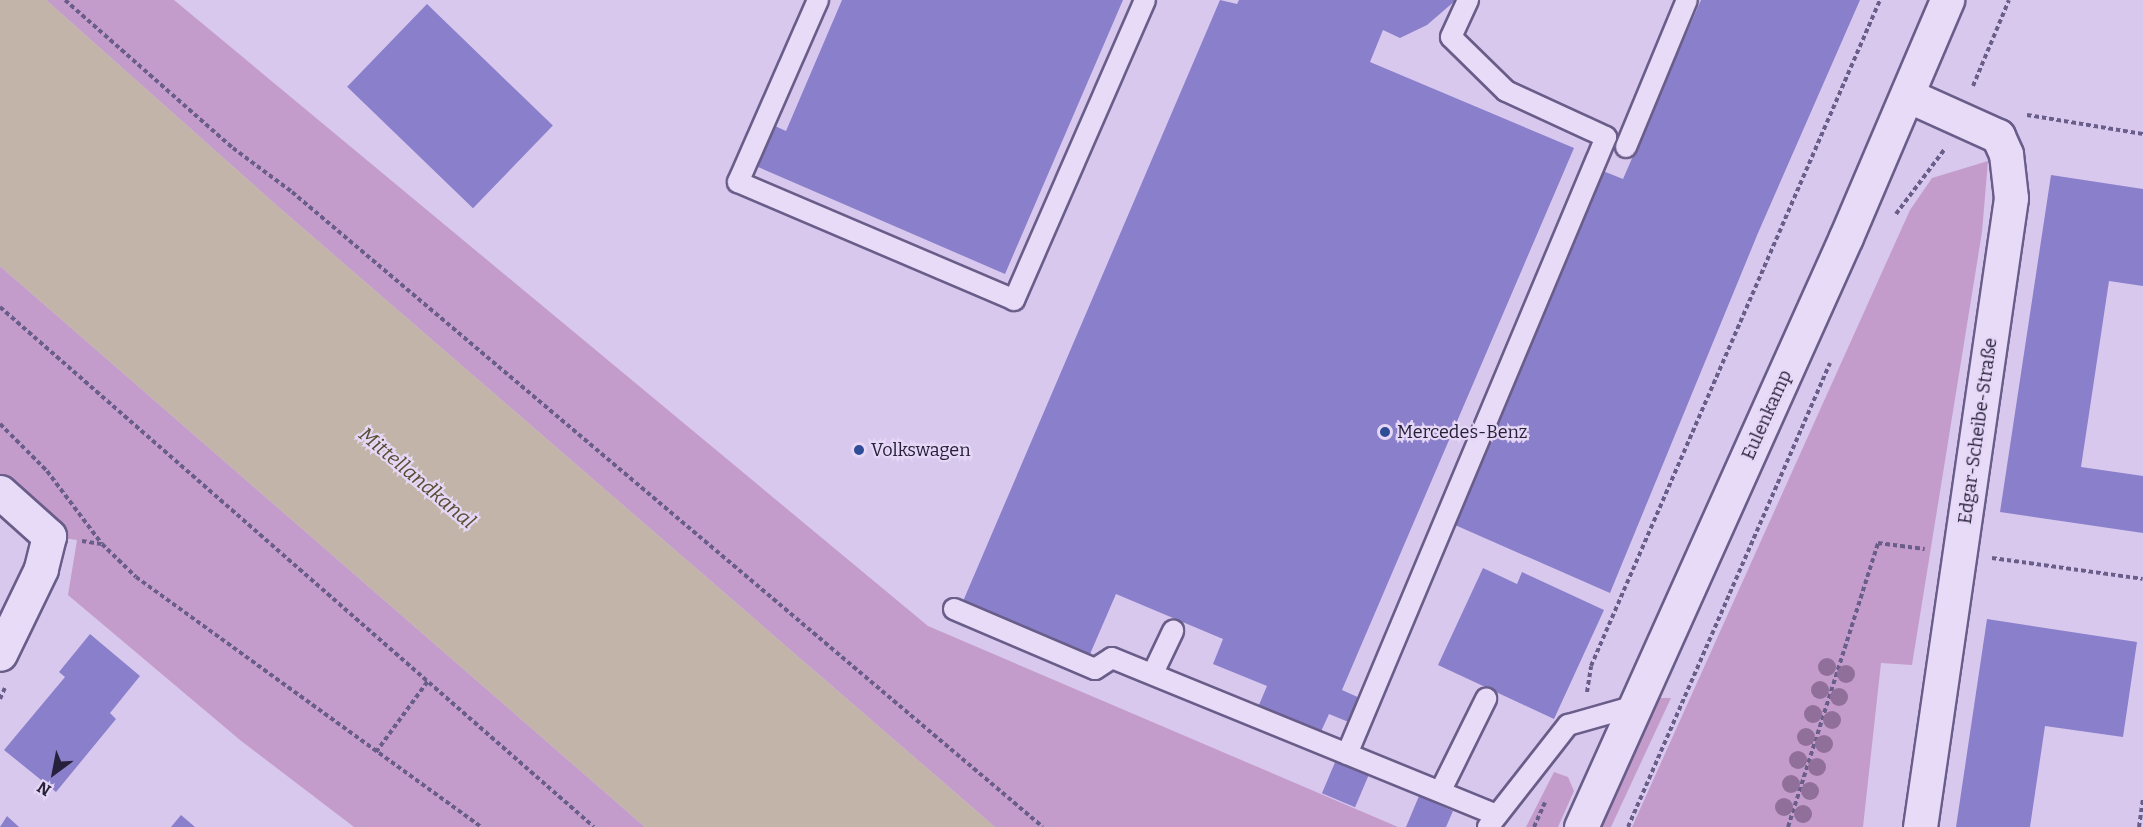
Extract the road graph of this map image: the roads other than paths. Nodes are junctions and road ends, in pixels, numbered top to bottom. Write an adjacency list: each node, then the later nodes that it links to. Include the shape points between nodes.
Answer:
1 (818, 0): 2 (lane, via 738,182 1014,300)
2 (1145, 0)
3 (1468, 0): 15 (lane, via 1452,37 1459,45 1506,91 1606,137)
4 (1687, 0): 7 (lane)
5 (1947, 0): 6 (street, Eulenkamp)
6 (1907, 95): 14 (street, Eulenkamp); 19 (street, Edgar-Scheibe-Straße, via 1998,136 2006,154 2011,198)
7 (1626, 147)
8 (0, 492): 11 (street, via 48,536 41,568)
9 (954, 609): 12 (lane, via 1095,669 1112,658)
10 (1173, 631): 12 (lane)
11 (0, 654)
12 (1153, 674): 15 (lane)
13 (1486, 699): 16 (lane)
14 (1638, 705): 17 (lane, via 1568,725); 18 (street, Eulenkamp)
15 (1347, 754): 16 (lane)
16 (1442, 790): 17 (lane)
17 (1493, 821)
18 (1581, 827)
19 (1920, 827)

